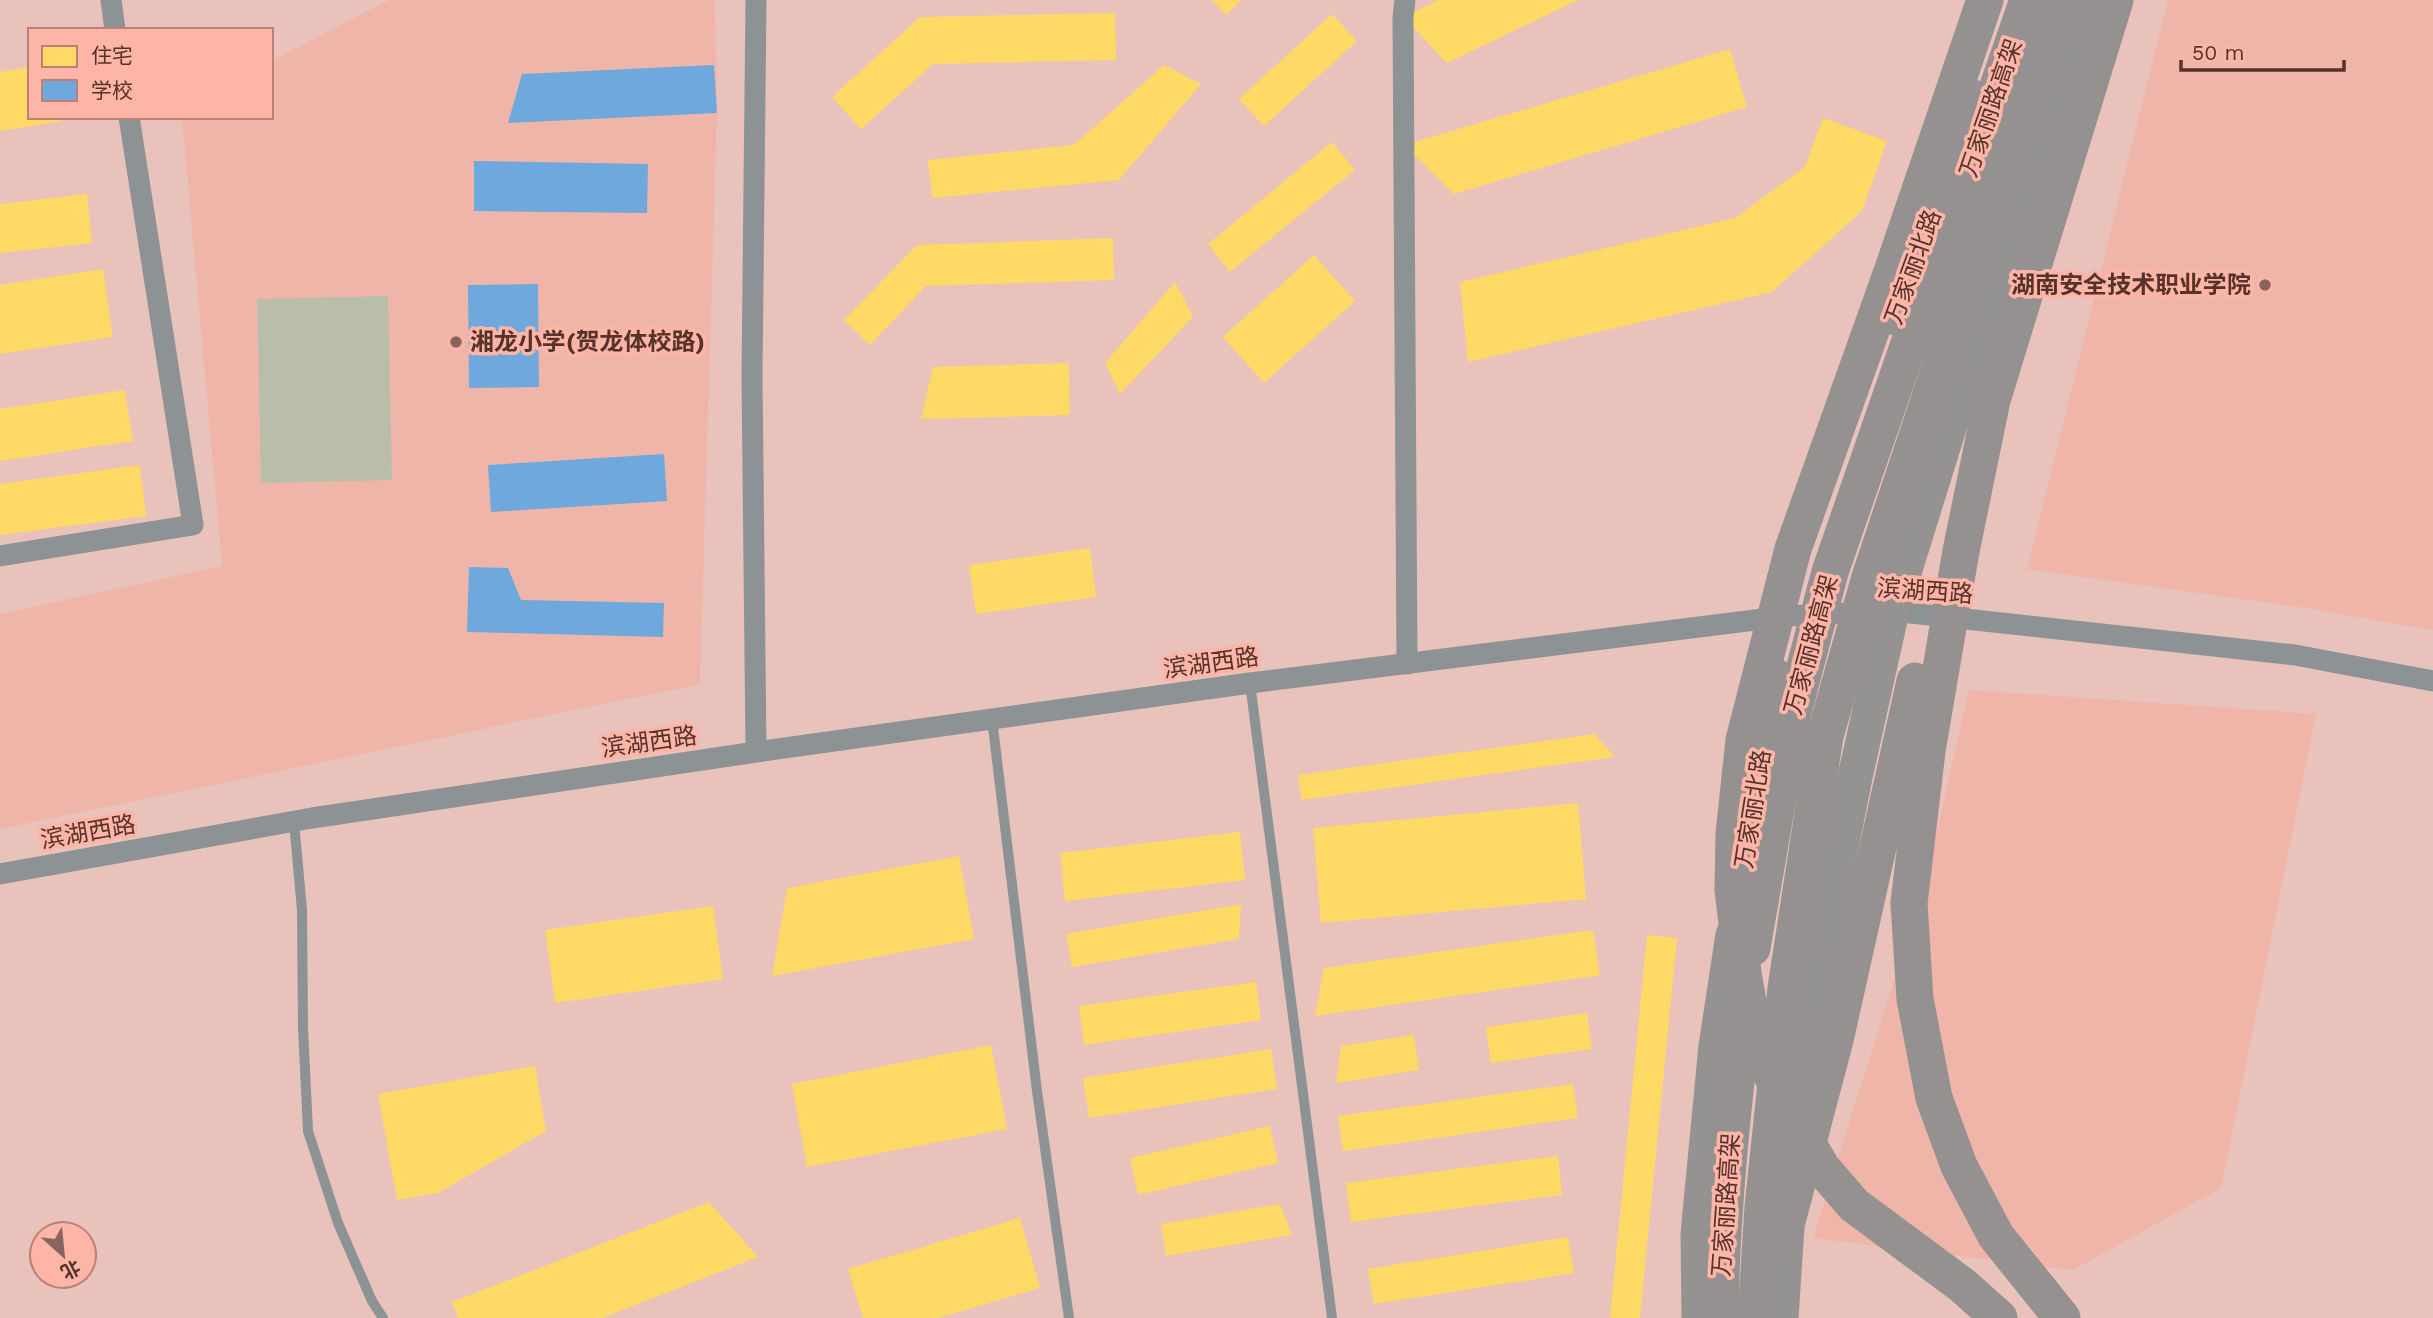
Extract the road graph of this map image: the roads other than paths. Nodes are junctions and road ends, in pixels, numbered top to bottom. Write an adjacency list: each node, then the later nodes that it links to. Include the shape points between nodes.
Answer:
1 (111, 0): 10 (street)
2 (756, 0): 20 (street, via 752,376)
3 (1405, 0): 16 (street)
4 (1985, 0): 31 (highway, via 1793,549 1744,740 1733,890 1754,1036 1822,1168 1854,1205)
5 (2003, 0): 15 (main road, 万家丽北路, via 1921,246)
6 (2028, 0): 28 (highway, 万家丽路高架, via 1830,572 1792,716 1756,921 1739,1055)
7 (2063, 0): 23 (highway, 万家丽路高架, via 1870,577 1825,736 1786,988)
8 (2087, 0): 14 (main road)
9 (2115, 0): 12 (highway)
10 (116, 28)
11 (129, 119): 13 (street, via 193,525)
12 (1992, 400): 23 (highway, via 1944,552 1835,1040); 32 (highway, via 1927,751 1909,903 1915,999 1934,1098 1959,1166 1996,1236)
13 (0, 555)
14 (1892, 611): 15 (street, 滨湖西路); 17 (street, 滨湖西路, via 2295,655); 23 (main road, via 1810,1003)
15 (1787, 616): 16 (street, 滨湖西路); 27 (main road, 万家丽北路, via 1716,1046 1698,1234)
16 (1407, 664): 18 (street, 滨湖西路)
17 (2433, 681)
18 (1250, 683): 19 (street, 滨湖西路); 26 (lane)
19 (992, 719): 20 (street, 滨湖西路); 25 (lane)
20 (756, 752): 21 (street, 滨湖西路)
21 (295, 822): 22 (street, 滨湖西路); 24 (lane, via 308,1131 338,1223)
22 (0, 874)
23 (1774, 1216): 29 (highway, 万家丽路高架); 30 (highway)
24 (383, 1318)
25 (1069, 1318)
26 (1332, 1318)
27 (1699, 1318)
28 (1720, 1318)
29 (1756, 1318)
30 (1779, 1318)
31 (1999, 1318)
32 (2062, 1318)

